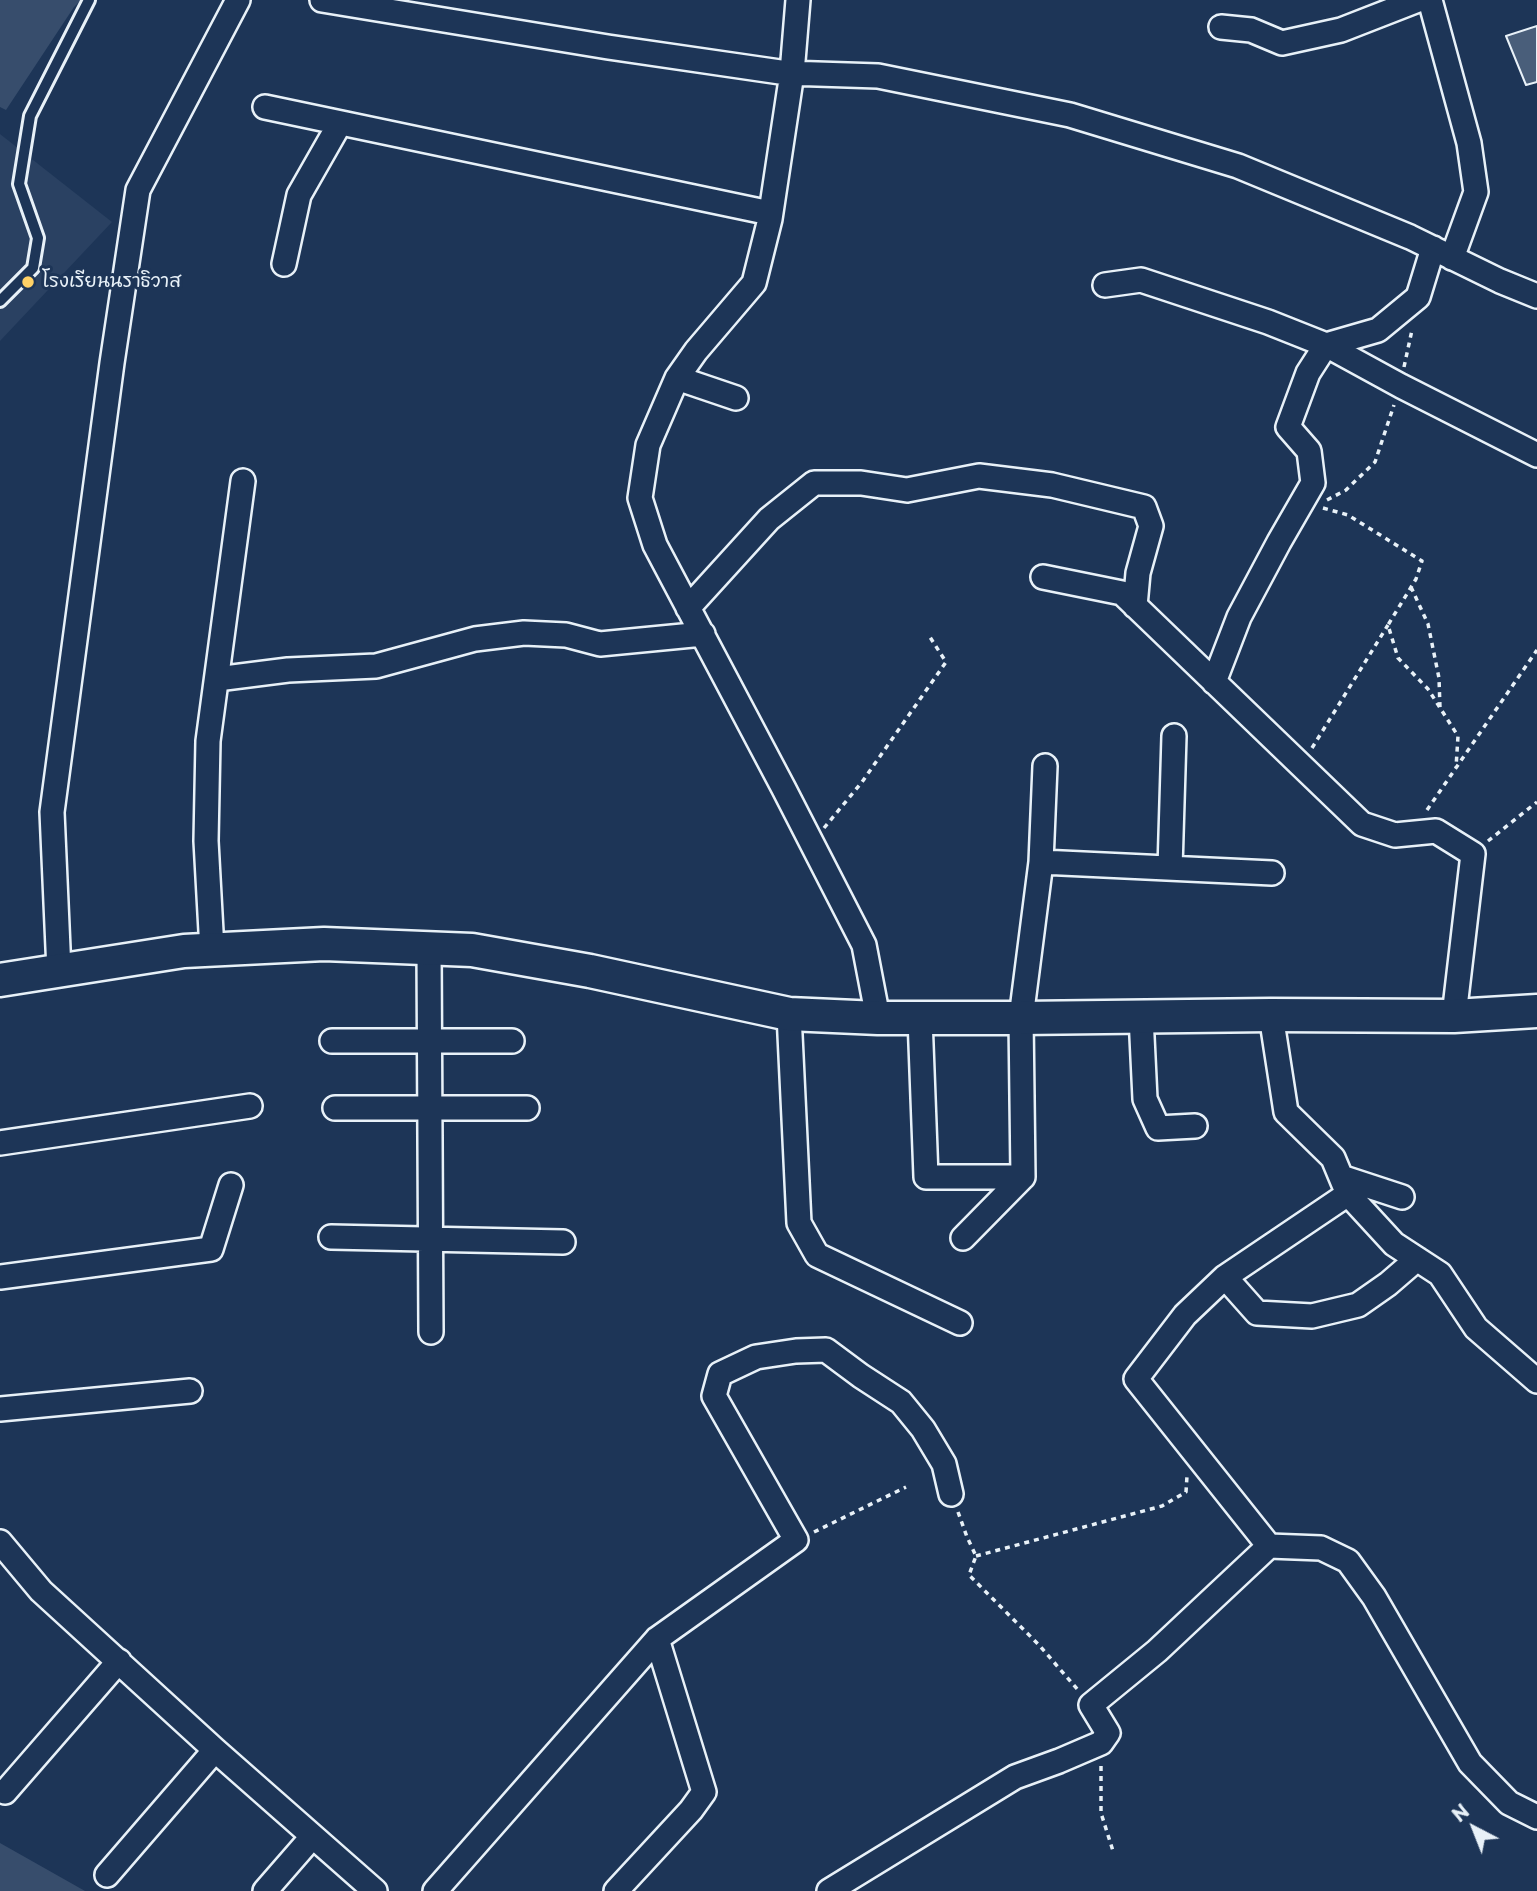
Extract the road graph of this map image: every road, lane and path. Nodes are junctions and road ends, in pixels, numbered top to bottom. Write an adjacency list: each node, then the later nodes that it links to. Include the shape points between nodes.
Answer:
1 (89, 0): 17 (lane, via 30,116 19,184 38,238 33,268)
2 (238, 0): 48 (street, via 138,190 52,812)
3 (322, 0): 8 (street)
4 (798, 0): 8 (street)
5 (1418, 0): 7 (street, via 1341,30 1282,43 1251,30)
6 (1430, 0): 12 (street, via 1469,142 1476,192)
7 (1221, 27)
8 (792, 73): 11 (street); 12 (street, via 878,76 1070,115 1238,166)
9 (265, 107): 10 (street)
10 (340, 123): 11 (street); 13 (street, via 299,195)
11 (770, 213): 19 (street, via 754,284)
12 (1443, 253): 15 (street); 16 (street)
13 (284, 264)
14 (1105, 285): 18 (street, via 1141,280)
15 (1537, 296)
16 (1418, 297): 18 (street, via 1378,330); 20 (path)
17 (0, 301)
18 (1326, 345): 20 (street); 33 (street, via 1308,373 1288,427 1309,451 1313,483 1240,617)
19 (677, 378): 21 (street); 27 (street, via 648,445 640,498 655,545)
20 (1401, 386): 22 (street); 25 (path, via 1375,462 1346,489 1317,506 1349,515 1422,561)
21 (736, 398)
22 (1537, 455)
23 (243, 481): 32 (street)
24 (1043, 577): 26 (street, via 1122,593)
25 (1411, 587): 28 (path); 34 (path, via 1428,624)
26 (1135, 606): 27 (street, via 1138,573 1151,526 1144,507 1052,485 979,476 908,490 814,483 769,519); 33 (street)
27 (688, 608): 29 (street)
28 (1388, 625): 34 (path, via 1398,658 1428,689); 37 (path)
29 (702, 634): 32 (street, via 600,643 524,633 475,639 376,666); 41 (street)
30 (928, 634): 41 (path, via 946,662 862,782)
31 (1537, 650): 38 (path)
32 (217, 679): 47 (street, via 208,741 206,829)
33 (1214, 682): 37 (street)
34 (1440, 710): 38 (path, via 1458,736)
35 (1174, 737): 44 (street)
36 (1045, 766): 43 (street)
37 (1301, 766): 40 (street, via 1362,824 1395,835)
38 (1456, 768): 40 (path)
39 (1537, 802): 42 (path)
40 (1411, 833): 42 (street, via 1436,831)
41 (812, 843): 55 (street, via 864,945)
42 (1473, 853): 54 (street)
43 (1041, 862): 44 (street); 57 (street)
44 (1170, 868): 45 (street)
45 (1272, 873)
46 (429, 948): 47 (main road, via 324,944); 51 (main road, via 472,950 590,971); 60 (street)
47 (212, 950): 48 (main road)
48 (59, 971): 49 (main road)
49 (0, 986)
50 (1537, 1011): 54 (main road)
51 (789, 1014): 55 (main road); 79 (street, via 799,1223 811,1245 817,1255)
52 (1271, 1015): 53 (main road); 54 (main road); 70 (street, via 1286,1112 1333,1158)
53 (1141, 1016): 57 (main road); 66 (street, via 1145,1099 1158,1128)
54 (1454, 1016): 58 (main road)
55 (878, 1018): 56 (main road)
56 (920, 1018): 57 (main road); 68 (street, via 926,1177)
57 (1021, 1018): 68 (street)
58 (1537, 1021)
59 (332, 1041): 60 (street)
60 (430, 1041): 61 (street); 64 (street)
61 (512, 1041)
62 (250, 1106): 67 (street)
63 (335, 1108): 64 (street)
64 (430, 1108): 65 (street); 74 (street)
65 (527, 1108)
66 (1195, 1126)
67 (0, 1143)
68 (1023, 1177): 73 (street)
69 (231, 1185): 77 (street, via 211,1249)
70 (1345, 1185): 71 (street); 76 (street, via 1394,1244); 78 (street)
71 (1402, 1197)
72 (331, 1237): 74 (street)
73 (962, 1238)
74 (431, 1239): 75 (street); 80 (street)
75 (563, 1241)
76 (1417, 1259): 78 (street, via 1358,1305 1312,1316 1257,1313); 81 (street, via 1440,1274 1476,1328)
77 (0, 1277)
78 (1225, 1277): 84 (street, via 1185,1315 1136,1379)
79 (960, 1323)
80 (431, 1332)
81 (1537, 1381)
82 (190, 1391): 83 (street)
83 (0, 1409)
84 (1188, 1445): 89 (street); 90 (path, via 1186,1492 1161,1506)
85 (906, 1487): 87 (path)
86 (951, 1494): 87 (street, via 944,1464 901,1402 826,1350 756,1357 720,1374 713,1396); 90 (path)
87 (796, 1540): 91 (street)
88 (0, 1542): 92 (street, via 41,1591)
89 (1269, 1546): 93 (street, via 1157,1651); 97 (street, via 1321,1548 1348,1561 1374,1597 1470,1763 1509,1803)
90 (976, 1556): 93 (path, via 969,1575)
91 (657, 1639): 103 (street); 104 (street, via 704,1791)
92 (119, 1661): 95 (street); 96 (street)
93 (1091, 1705): 94 (street, via 1108,1733)
94 (1101, 1743): 99 (path, via 1101,1813); 105 (street, via 1015,1777)
95 (215, 1750): 98 (street); 100 (street)
96 (5, 1792)
97 (1537, 1817)
98 (312, 1837): 101 (street); 102 (street)
99 (1114, 1854)
100 (107, 1875)
101 (265, 1891)
102 (375, 1891)
103 (435, 1891)
104 (616, 1891)
105 (829, 1891)

